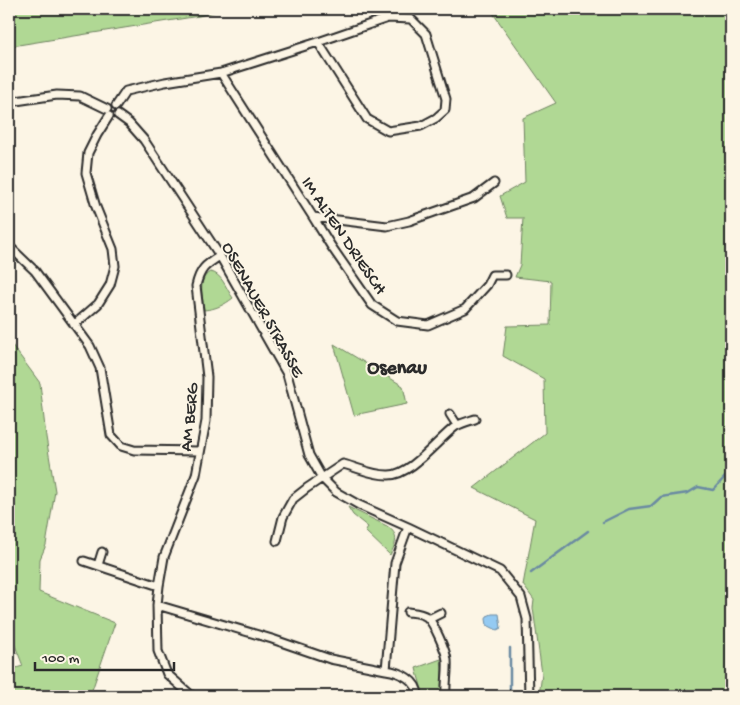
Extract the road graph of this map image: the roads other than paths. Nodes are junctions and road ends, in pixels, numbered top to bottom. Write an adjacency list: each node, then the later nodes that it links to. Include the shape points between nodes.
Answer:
1 (318, 42): 1 (street, via 388,18 411,19 426,34 446,99 445,110 421,126 388,131 367,119); 2 (street)
2 (221, 73): 4 (street, via 126,91); 8 (street, IM ALTEN DRIESCH)
3 (9, 102): 5 (street, via 57,95 80,96)
4 (116, 106): 5 (street, via 111,105); 6 (street)
5 (108, 112): 6 (street, via 114,118); 12 (street, via 88,153 86,173 114,249 115,266 110,285 98,304)
6 (118, 115): 10 (street, OSENAUER STRASSE, via 144,140)
7 (494, 183): 8 (street, via 474,198 387,226)
8 (313, 217): 11 (street, IM ALTEN DRIESCH, via 372,305 397,321 428,325 465,309 492,275)
9 (9, 246): 12 (street, via 35,271)
10 (220, 256): 16 (street, AM BERG, via 198,274 196,286 207,376 206,421); 17 (street, OSENAUER STRASSE, via 288,374 309,455)
11 (506, 275)
12 (74, 325): 16 (street, via 90,346 100,368 111,435 121,446 134,450)
13 (450, 414): 15 (street)
14 (474, 419): 15 (street)
15 (457, 425): 17 (street, via 404,471 390,476 371,474 343,464)
16 (200, 451): 23 (street, AM BERG, via 196,475 164,557)
17 (322, 478): 18 (street, OSENAUER STRASSE, via 336,492); 19 (street, via 293,499 283,517)
18 (408, 527): 28 (street, via 395,563); 32 (street, OSENAUER STRASSE, via 500,571 522,597 527,620)
19 (277, 541)
20 (102, 552): 22 (street)
21 (84, 561): 22 (street)
22 (98, 565): 23 (street)
23 (159, 586): 24 (street, AM BERG)
24 (157, 605): 28 (street, via 330,659); 29 (street, AM BERG, via 158,651 167,674)
25 (408, 612): 27 (street, via 420,613)
26 (441, 613): 27 (street)
27 (429, 619): 31 (street, via 447,660)
28 (386, 670): 30 (street, via 410,679)
29 (192, 696)
30 (418, 696)
31 (446, 696)
32 (529, 696)

